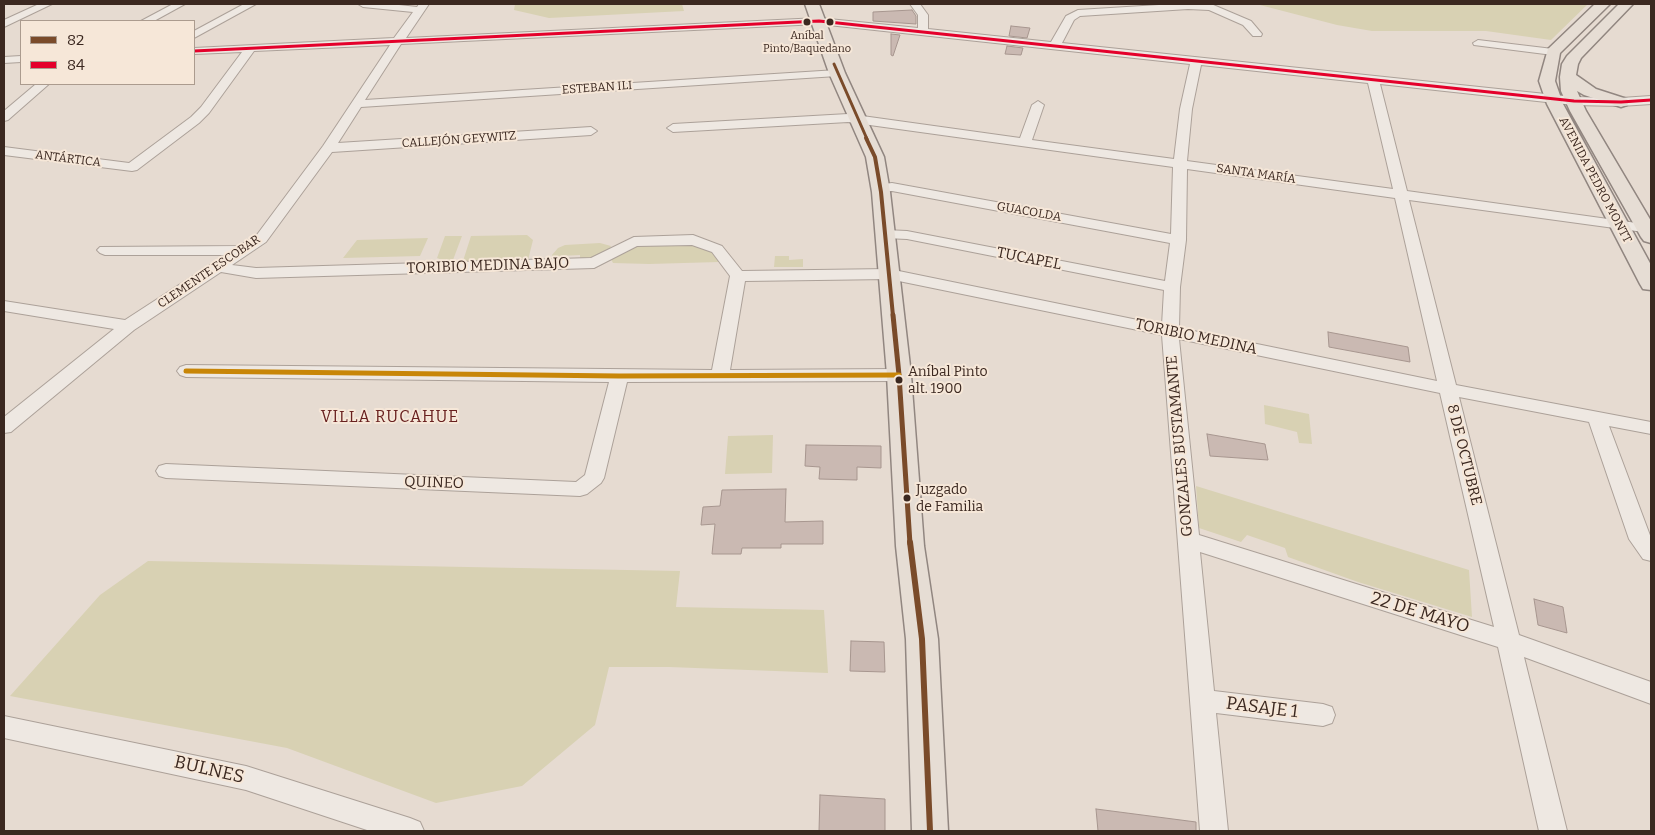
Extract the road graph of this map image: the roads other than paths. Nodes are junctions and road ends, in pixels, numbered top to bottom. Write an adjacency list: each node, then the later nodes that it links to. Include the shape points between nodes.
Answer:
1 (47, 4): 11 (street)
2 (180, 4): 10 (street)
3 (251, 4): 13 (street)
4 (363, 4): 8 (street)
5 (915, 4): 12 (street, via 923,15)
6 (1603, 4): 20 (main road)
7 (1626, 4): 25 (main road, via 1575,56)
8 (422, 7): 15 (street, CLEMENTE ESCOBAR)
9 (816, 13): 12 (street); 15 (street); 24 (main road)
10 (148, 20)
11 (4, 24)
12 (923, 32): 17 (street)
13 (195, 34)
14 (1257, 34): 17 (street, via 1247,23 1210,7 1188,6 1078,13 1070,18)
15 (397, 41): 18 (street); 32 (street, CLEMENTE ESCOBAR)
16 (1478, 43): 20 (street)
17 (1055, 46): 23 (street)
18 (251, 48): 19 (street); 40 (street, ANTÁRTICA, via 205,110 132,167)
19 (195, 51)
20 (1553, 52): 28 (main road, AVENIDA PEDRO MONTT, via 1548,81)
21 (20, 59): 22 (street)
22 (4, 60)
23 (1196, 61): 26 (street); 41 (street, GONZALES BUSTAMANTE, via 1186,109)
24 (837, 73): 32 (street, ESTEBAN ILI); 35 (main road)
25 (1568, 77): 30 (main road, AVENIDA PEDRO MONTT); 31 (main road, via 1590,92)
26 (1373, 80): 28 (street); 43 (street, 8 DE OCTUBRE)
27 (42, 85): 34 (street)
28 (1552, 99): 30 (street); 44 (main road, AVENIDA PEDRO MONTT)
29 (1651, 100): 31 (street)
30 (1574, 101): 31 (street); 45 (main road, AVENIDA PEDRO MONTT)
31 (1621, 102)
32 (357, 104): 39 (street, CLEMENTE ESCOBAR)
33 (1038, 105): 38 (street)
34 (4, 117)
35 (860, 120): 36 (street); 38 (street, SANTA MARÍA); 42 (main road, via 875,157)
36 (673, 128)
37 (591, 131): 39 (street, CALLEJÓN GEYWITZ)
38 (1025, 142): 41 (street, SANTA MARÍA)
39 (328, 148): 49 (street, CLEMENTE ESCOBAR, via 270,229)
40 (4, 151)
41 (1180, 164): 43 (street, SANTA MARÍA); 47 (street, GONZALES BUSTAMANTE)
42 (880, 188): 46 (main road); 47 (street, GUACOLDA, via 892,187)
43 (1400, 195): 44 (street, SANTA MARÍA); 62 (street, 8 DE OCTUBRE)
44 (1620, 224): 45 (street, SANTA MARÍA); 53 (main road, AVENIDA PEDRO MONTT)
45 (1649, 231)
46 (885, 234): 51 (main road); 54 (street, TUCAPEL, via 907,235)
47 (1178, 240): 54 (street, GONZALES BUSTAMANTE)
48 (105, 250): 49 (street)
49 (243, 251): 50 (street, CLEMENTE ESCOBAR)
50 (217, 267): 52 (street, TORIBIO MEDINA BAJO, via 256,273 594,264 634,242 693,240 717,249); 56 (street, CLEMENTE ESCOBAR)
51 (889, 274): 52 (street, TORIBIO MEDINA); 57 (street, TORIBIO MEDINA); 60 (main road)
52 (738, 276): 59 (street)
53 (1651, 284)
54 (1172, 287): 57 (street, GONZALES BUSTAMANTE)
55 (4, 306): 56 (street)
56 (128, 326): 64 (street, CLEMENTE ESCOBAR)
57 (1170, 331): 62 (street, TORIBIO MEDINA); 67 (street, GONZALES BUSTAMANTE)
58 (186, 371): 61 (street)
59 (720, 375): 60 (street); 61 (street)
60 (899, 375): 75 (main road, via 910,546 922,639)
61 (619, 376): 66 (street, QUINEO, via 594,478 580,489)
62 (1447, 389): 63 (street, TORIBIO MEDINA); 69 (street, 8 DE OCTUBRE)
63 (1597, 418): 65 (street, TORIBIO MEDINA); 68 (street, via 1640,539)
64 (4, 427)
65 (1651, 428)
66 (166, 471)
67 (1187, 540): 69 (street, 22 DE MAYO); 71 (street, GONZALES BUSTAMANTE)
68 (1651, 553)
69 (1509, 641): 70 (street, 22 DE MAYO); 77 (street, 8 DE OCTUBRE)
70 (1651, 693)
71 (1202, 700): 72 (street, PASAJE 1); 76 (street, GONZALES BUSTAMANTE)
72 (1323, 715)
73 (4, 727): 74 (street, BULNES, via 246,778)
74 (410, 831)
75 (930, 831)
76 (1214, 831)
77 (1553, 831)

